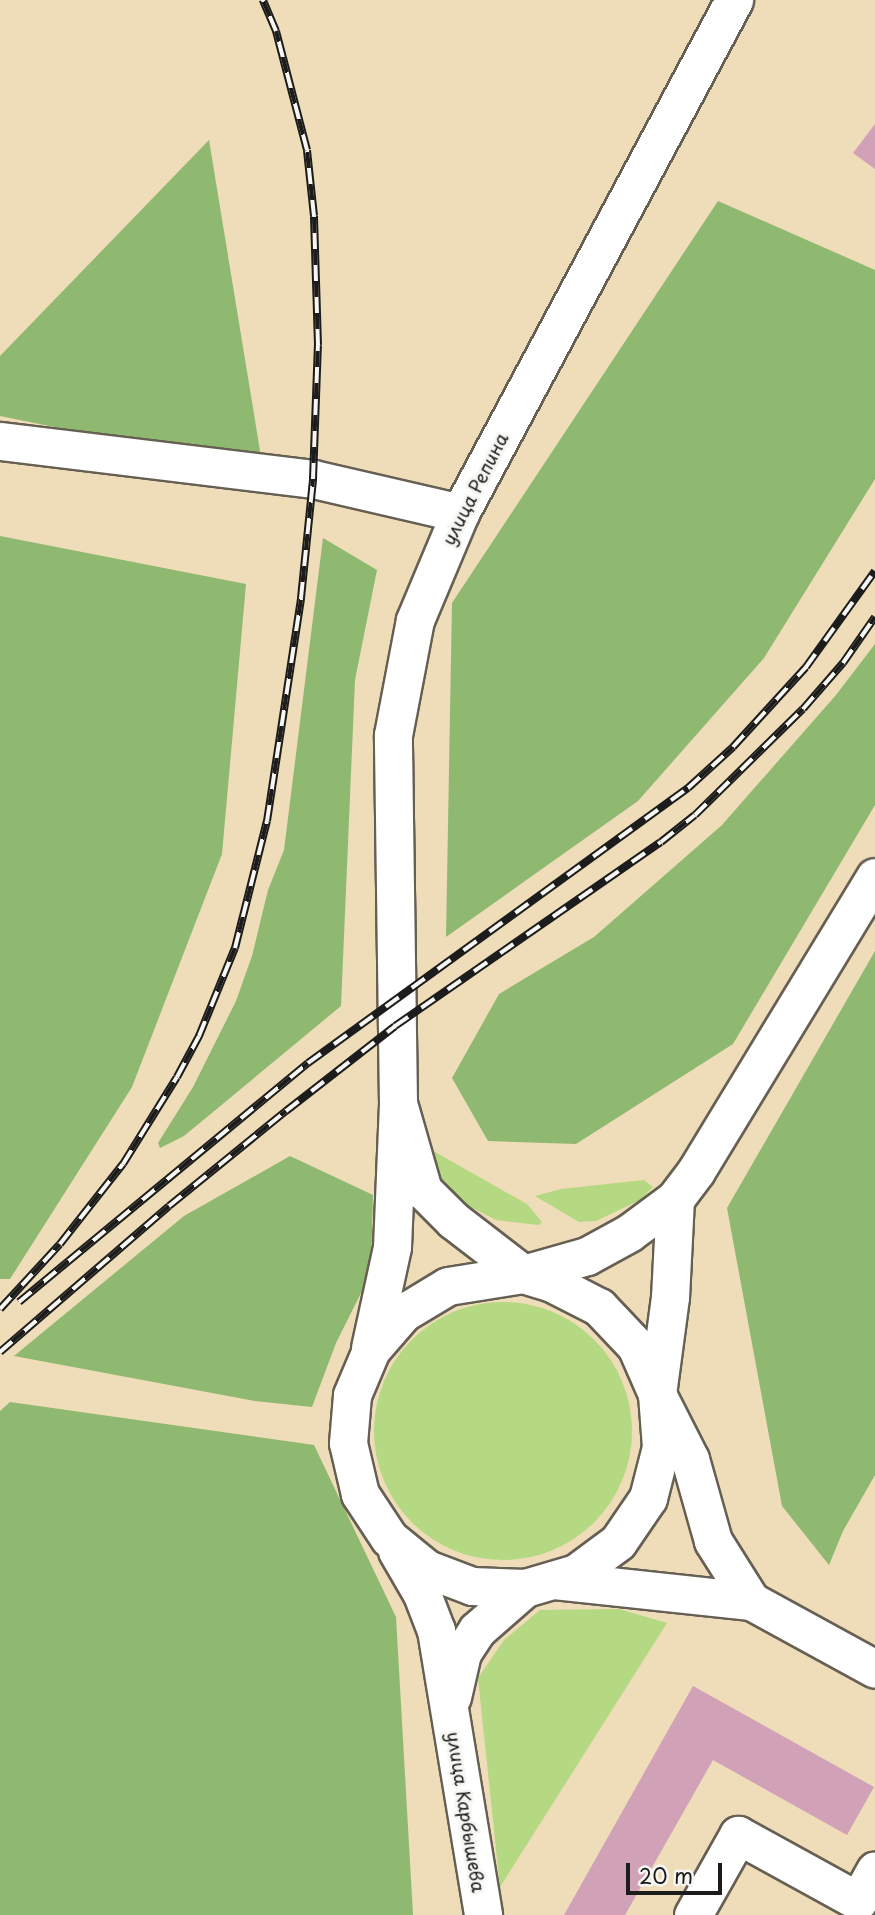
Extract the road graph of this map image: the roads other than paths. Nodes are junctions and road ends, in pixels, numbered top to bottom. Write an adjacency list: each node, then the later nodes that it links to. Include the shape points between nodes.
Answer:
1 (734, 0): 3 (street, улица Репина)
2 (0, 442): 3 (street, via 313,479)
3 (460, 513): 5 (street, улица Репина, via 415,620 393,735)
4 (875, 877): 6 (street)
5 (398, 1103): 7 (street, via 423,1190 453,1220); 8 (street, via 392,1247)
6 (675, 1199): 7 (street, via 629,1233 587,1256); 9 (street, via 670,1297)
7 (523, 1274): 8 (street, via 448,1286 403,1313); 9 (street, via 599,1307 636,1346)
8 (367, 1360): 10 (street, via 352,1395 348,1443 360,1494)
9 (657, 1394): 11 (street, via 661,1447 648,1498 618,1542 576,1573); 12 (street, via 690,1459 712,1541)
10 (389, 1538): 11 (street, via 427,1569 472,1586); 14 (street, улица Карбышева, via 422,1594 436,1630)
11 (539, 1584): 12 (street); 14 (street, via 477,1630 462,1653)
12 (751, 1601): 13 (street)
13 (875, 1669)
14 (449, 1708): 16 (street, улица Карбышева)
15 (861, 1895): 17 (street, via 738,1835)
16 (483, 1915)
17 (693, 1915)

